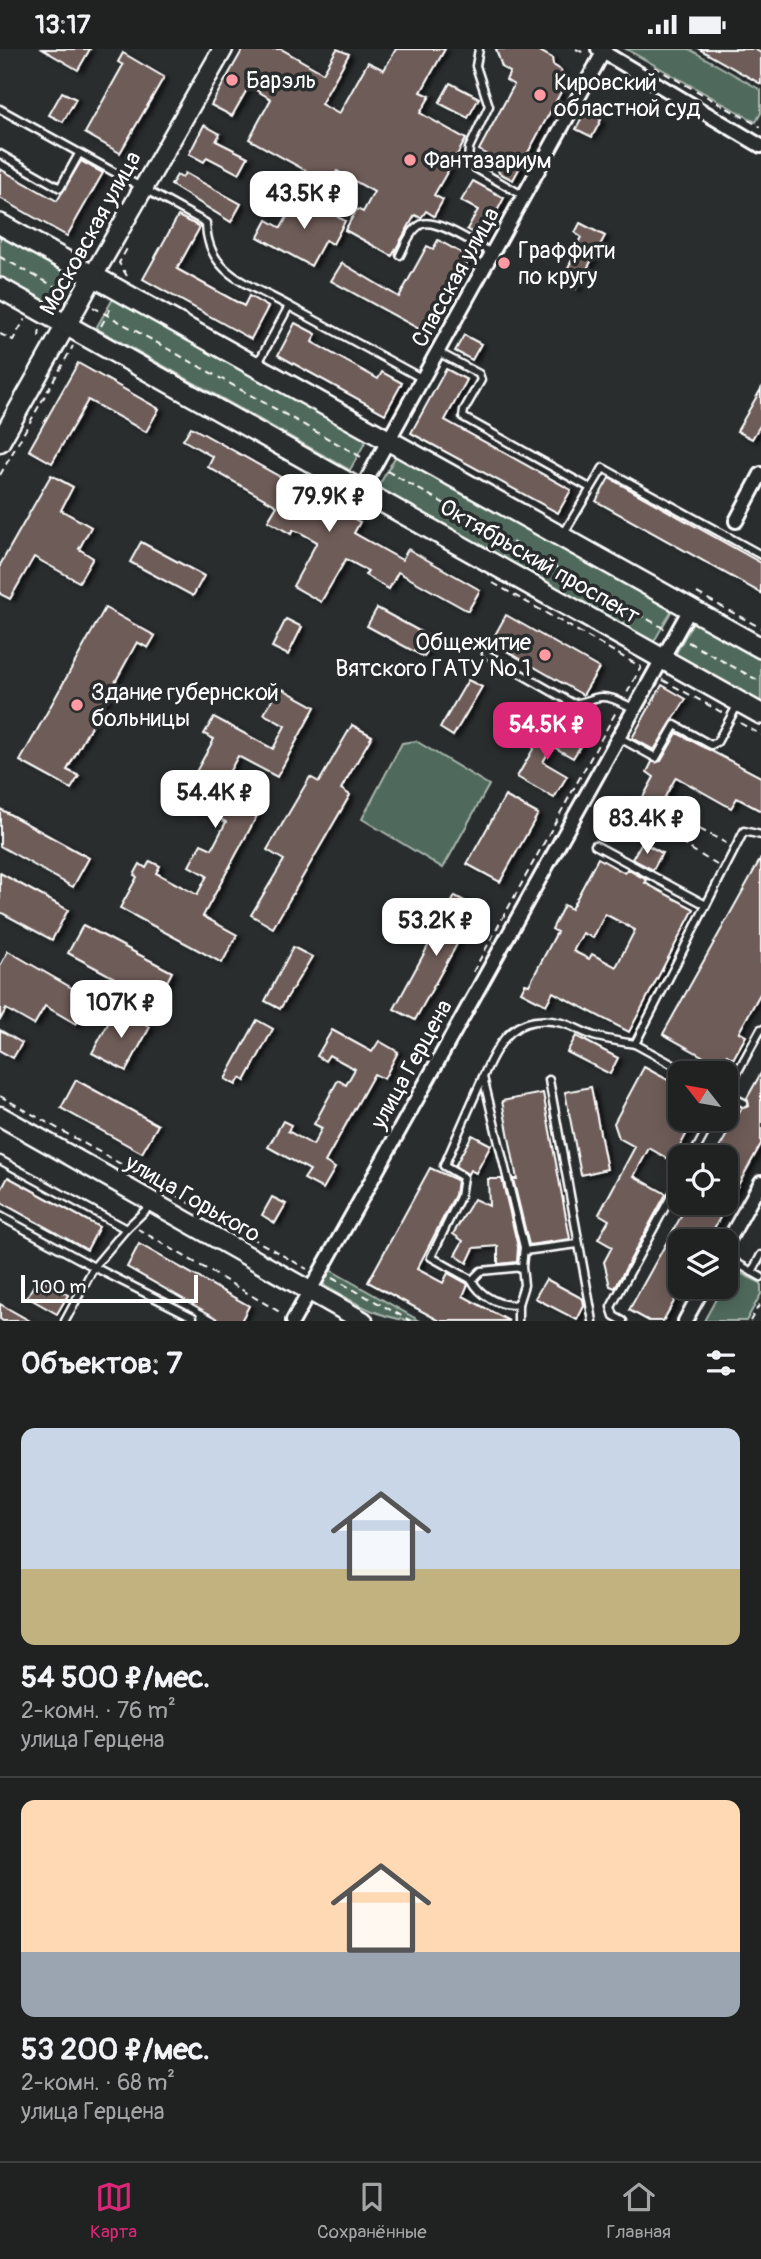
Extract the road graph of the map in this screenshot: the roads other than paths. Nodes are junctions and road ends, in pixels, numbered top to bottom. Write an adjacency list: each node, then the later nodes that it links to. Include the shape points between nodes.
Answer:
1 (223, 49): 8 (street, Московская улица)
2 (479, 49): 9 (lane, via 477,66 489,106 468,160)
3 (599, 52): 5 (street); 9 (street, Спасская улица)
4 (0, 109): 7 (lane)
5 (761, 146)
6 (0, 153): 7 (lane, via 60,188)
7 (79, 154): 8 (lane)
8 (142, 190): 13 (street, Московская улица); 15 (lane, via 206,223 211,254 219,267)
9 (524, 196): 11 (street, Спасская улица)
10 (0, 225): 13 (main road, Октябрьский проспект)
11 (492, 253): 12 (lane, via 428,223 415,228); 17 (street, Спасская улица)
12 (400, 255)
13 (93, 276): 16 (main road, Московская улица); 18 (main road, Октябрьский проспект)
14 (0, 288): 16 (main road, Октябрьский проспект)
15 (289, 306): 18 (lane); 19 (lane)
16 (66, 325): 21 (street, Московская улица); 23 (main road, Октябрьский проспект)
17 (438, 352): 19 (street, Спасская улица); 24 (lane, via 479,374 481,380 463,417)
18 (256, 366): 20 (main road, Октябрьский проспект)
19 (422, 379): 20 (street, Спасская улица)
20 (389, 440): 23 (street, Спасская улица); 27 (main road, Октябрьский проспект)
21 (0, 442)
22 (761, 474): 25 (street)
23 (362, 488): 33 (main road, Октябрьский проспект)
24 (590, 488): 27 (lane); 28 (lane, via 598,472 609,470)
25 (757, 490): 26 (street)
26 (736, 521): 28 (lane)
27 (562, 537): 30 (main road, Октябрьский проспект)
28 (728, 539): 29 (lane)
29 (761, 555)
30 (691, 609): 31 (main road, Октябрьский проспект); 33 (street, улица Герцена)
31 (761, 648)
32 (486, 654): 34 (lane, via 572,703 603,697)
33 (660, 669): 34 (street, улица Герцена); 35 (main road, Октябрьский проспект)
34 (635, 709): 37 (street, улица Герцена)
35 (735, 710): 36 (main road, Октябрьский проспект); 37 (lane, via 711,745 675,725 656,758)
36 (761, 714)
37 (618, 737): 66 (street, улица Герцена)
38 (761, 835): 40 (lane, via 744,831)
39 (595, 845): 40 (lane)
40 (706, 905): 42 (lane)
41 (761, 1029): 44 (lane)
42 (635, 1044): 43 (lane); 45 (lane, via 534,1019 510,1031 494,1051)
43 (668, 1062)
44 (738, 1071)
45 (483, 1077): 58 (lane); 65 (lane, via 444,1166 463,1177 462,1187 430,1257)
46 (549, 1080): 57 (lane)
47 (738, 1100): 48 (lane)
48 (744, 1103)
49 (0, 1116): 53 (street, улица Горького)
50 (0, 1160): 55 (lane)
51 (761, 1182): 56 (street)
52 (668, 1202): 76 (lane, via 611,1307 614,1316)
53 (153, 1203): 55 (lane); 66 (street, улица Горького)
54 (0, 1216): 61 (lane)
55 (128, 1227): 61 (lane)
56 (735, 1229)
57 (578, 1244): 58 (lane); 75 (lane)
58 (524, 1251): 62 (lane)
59 (761, 1255): 63 (lane)
60 (738, 1264): 63 (lane)
61 (94, 1267): 70 (lane); 71 (lane, via 193,1317)
62 (522, 1267): 65 (lane, via 481,1271); 68 (lane, via 524,1285)
63 (752, 1272): 64 (lane)
64 (761, 1277)
65 (472, 1280): 68 (lane, via 477,1290 491,1298 509,1306)
66 (309, 1291): 69 (street, улица Горького); 72 (street, улица Герцена)
67 (697, 1299): 77 (street)
68 (518, 1304): 74 (lane)
69 (343, 1316): 73 (street, улица Горького)
70 (65, 1321)
71 (191, 1321)
72 (293, 1321)
73 (363, 1321)
74 (518, 1321)
75 (593, 1321)
76 (623, 1321)
77 (685, 1321)

